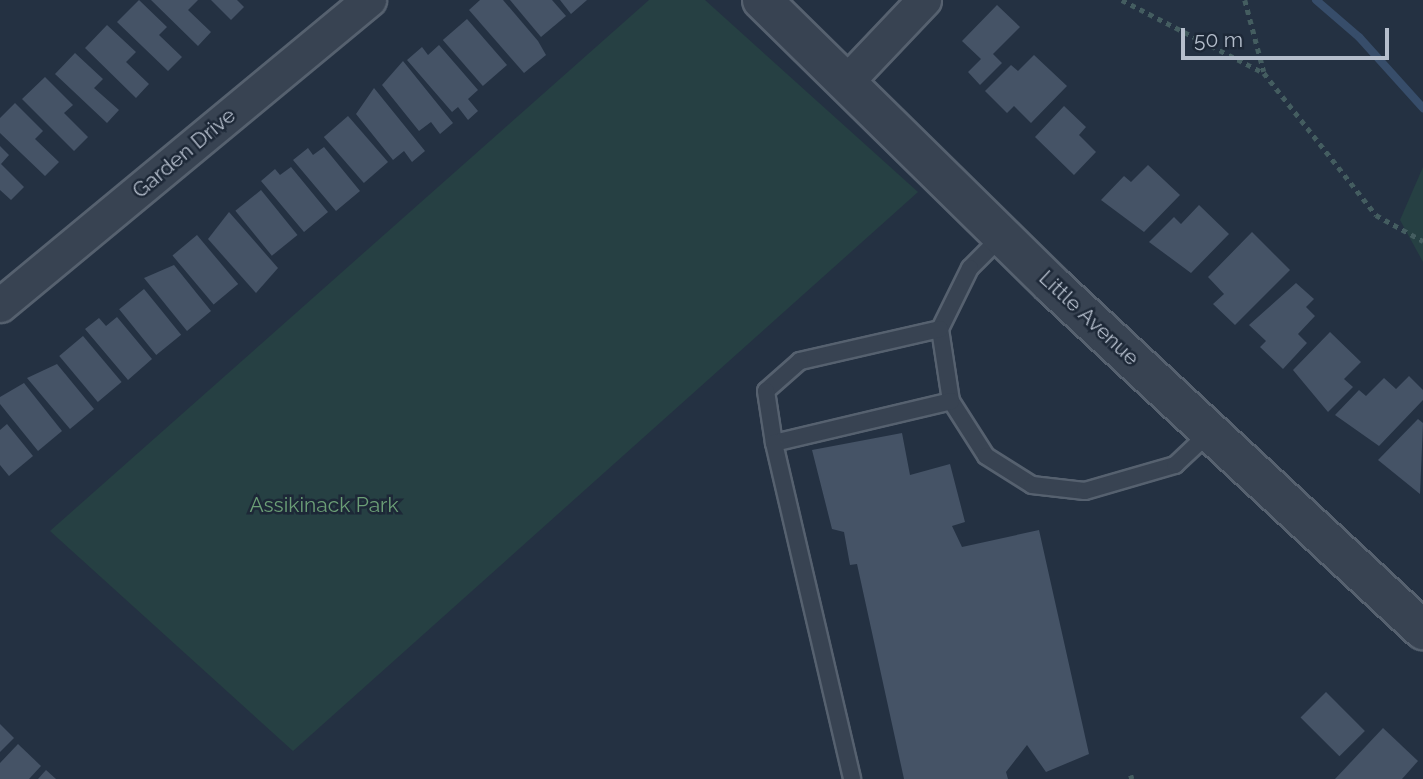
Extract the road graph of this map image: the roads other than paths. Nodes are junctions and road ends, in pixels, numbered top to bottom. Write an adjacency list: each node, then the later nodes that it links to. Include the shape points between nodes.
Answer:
1 (369, 0): 6 (street, Garden Drive)
2 (762, 0): 4 (street, Little Avenue)
3 (924, 0): 4 (street)
4 (847, 81): 5 (street, Little Avenue)
5 (1004, 234): 7 (lane, via 970,268); 9 (street, Little Avenue)
6 (0, 305)
7 (940, 329): 8 (lane); 10 (lane, via 800,361 766,391)
8 (951, 401): 9 (lane, via 986,456 1032,485 1085,491 1175,465); 10 (lane)
9 (1210, 432): 11 (street, Little Avenue)
10 (774, 443): 12 (lane)
11 (1423, 630)
12 (852, 779)

